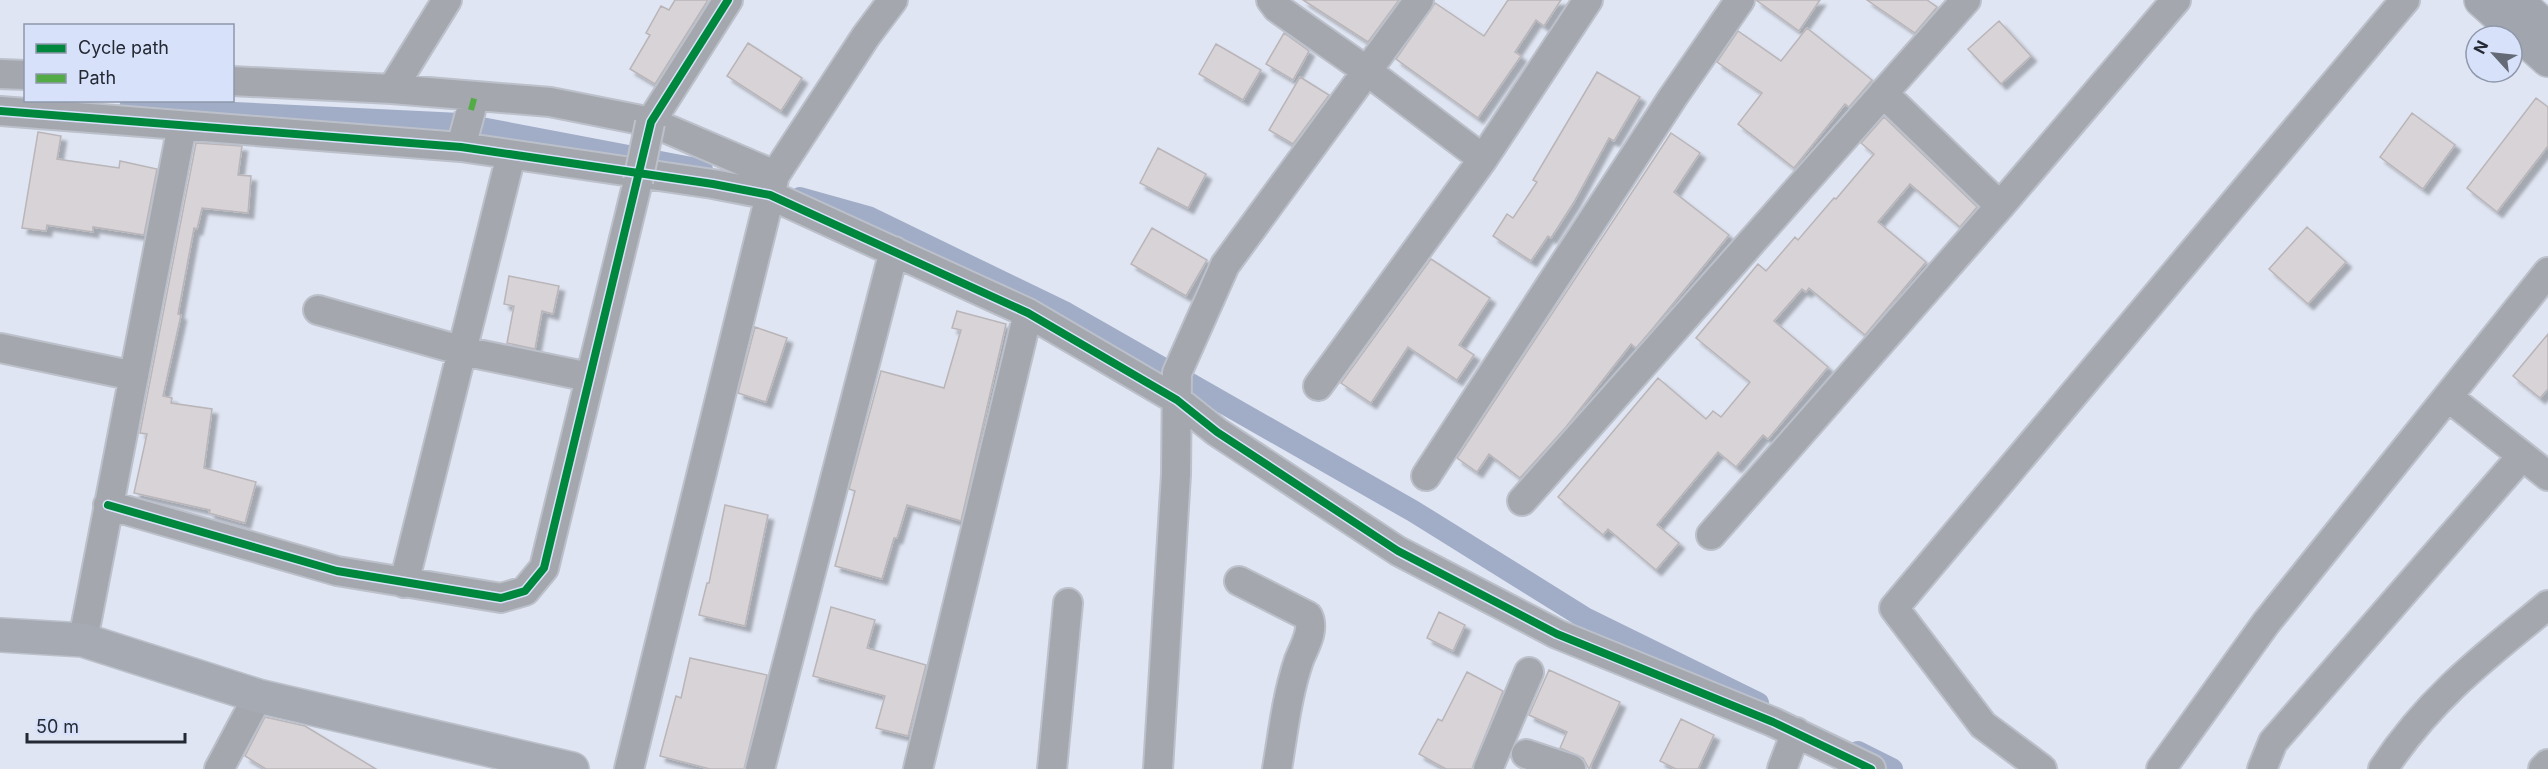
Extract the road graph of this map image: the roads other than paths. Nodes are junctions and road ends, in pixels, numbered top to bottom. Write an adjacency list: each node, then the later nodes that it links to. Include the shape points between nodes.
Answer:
1 (447, 0): 25 (street)
2 (728, 0): 28 (street)
3 (893, 0): 32 (street)
4 (1271, 0): 20 (street)
5 (1419, 0): 20 (street)
6 (1588, 0): 31 (street)
7 (1966, 0): 26 (street)
8 (2176, 0): 33 (street)
9 (2405, 0): 75 (street, via 1894,608 1983,725)
10 (2465, 0): 16 (main road)
11 (2481, 0): 19 (highway)
12 (2516, 0): 17 (highway)
13 (2540, 0): 15 (main road)
14 (1736, 2): 46 (street)
15 (2548, 7)
16 (2492, 24)
17 (2548, 29)
18 (2524, 53): 22 (main road)
19 (2548, 60)
20 (1367, 71): 31 (street); 43 (street, via 1225,265)
21 (0, 74): 23 (street)
22 (2548, 74)
23 (24, 75)
24 (234, 81): 25 (street)
25 (392, 89): 28 (street, via 550,102)
26 (1883, 93): 33 (street); 48 (street)
27 (0, 111): 29 (street)
28 (651, 122): 32 (street); 41 (street, bridge)
29 (182, 126): 30 (street, via 319,134 465,131); 40 (street)
30 (512, 155): 32 (street, via 713,183); 39 (street)
31 (1483, 159): 42 (street)
32 (772, 185): 34 (street); 65 (street)
33 (2000, 206): 50 (street)
34 (894, 251): 37 (street); 66 (street)
35 (2548, 272): 44 (street)
36 (318, 310): 39 (street)
37 (1028, 313): 43 (street); 67 (street)
38 (0, 348): 40 (street)
39 (464, 351): 41 (street); 52 (street)
40 (134, 376): 49 (street)
41 (589, 377): 52 (street, via 544,568 525,591 501,598)
42 (1318, 386)
43 (1177, 390): 59 (street, via 1217,432 1398,551 1557,634); 69 (street, via 1176,474)
44 (2448, 397): 45 (street); 76 (street, via 2266,622)
45 (2522, 456): 47 (street); 77 (street, via 2272,742)
46 (1426, 476)
47 (2548, 476)
48 (1522, 501)
49 (108, 505): 52 (street, via 337,571); 56 (street)
50 (1711, 535)
51 (1239, 581): 70 (street, via 1311,621 1293,677)
52 (404, 583)
53 (1068, 603): 68 (street)
54 (2548, 605): 78 (street, via 2456,680 2404,737)
55 (0, 635): 56 (main road)
56 (83, 640): 58 (main road)
57 (1529, 672): 71 (street)
58 (258, 696): 61 (main road); 63 (street)
59 (1796, 732): 73 (street); 74 (street)
60 (1526, 754): 72 (street)
61 (504, 762): 64 (main road)
62 (2548, 764): 79 (street)
63 (219, 769)
64 (572, 769)
65 (629, 769)
66 (760, 769)
67 (918, 769)
68 (1052, 769)
69 (1158, 769)
70 (1277, 769)
71 (1488, 769)
72 (1571, 769)
73 (1782, 769)
74 (1871, 769)
75 (2042, 769)
76 (2161, 769)
77 (2262, 769)
78 (2384, 769)
79 (2543, 769)

